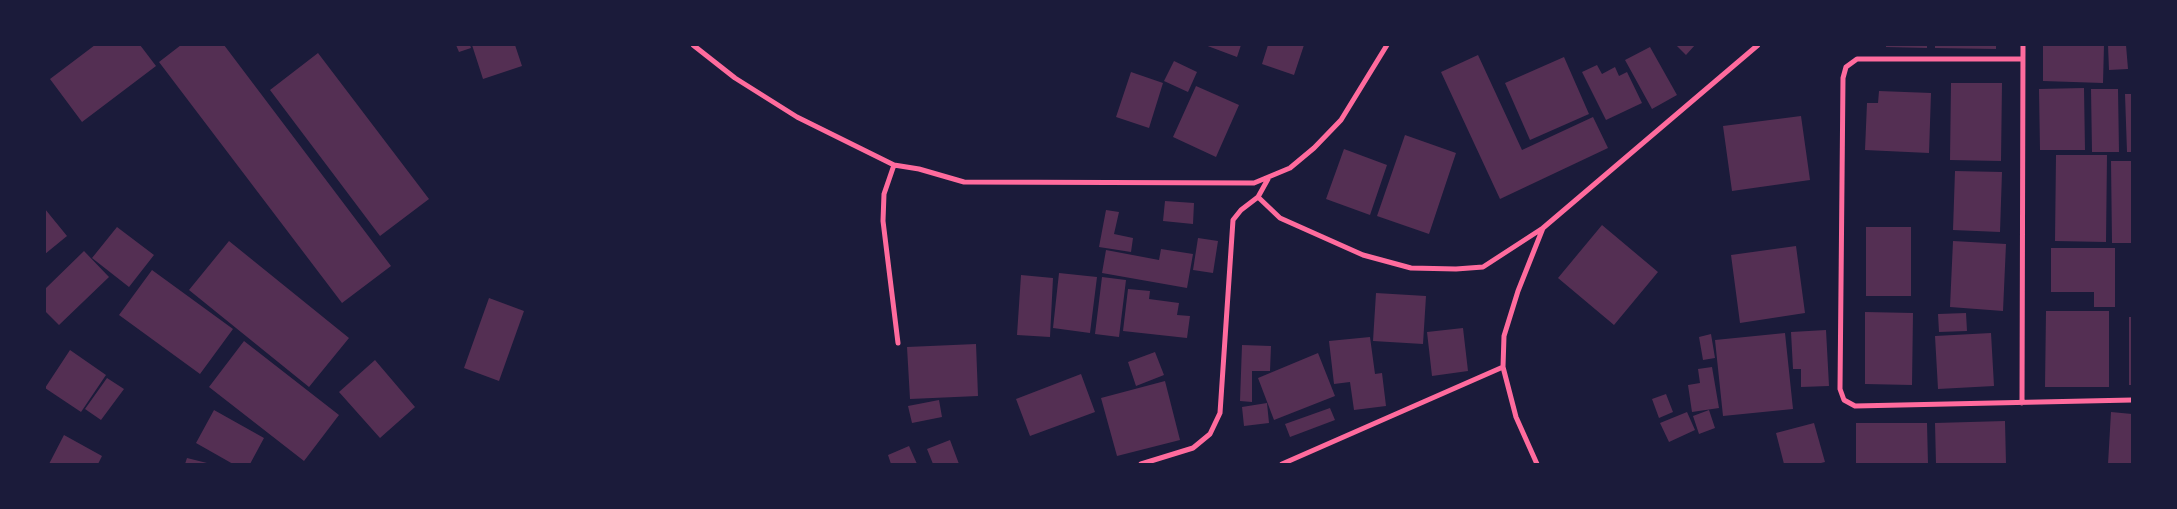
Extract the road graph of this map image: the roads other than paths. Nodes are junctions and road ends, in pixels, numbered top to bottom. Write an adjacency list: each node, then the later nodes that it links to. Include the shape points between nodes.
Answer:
1 (693, 45): 6 (street, via 735,78 797,117)
2 (1386, 45): 7 (street, via 1341,120 1290,168)
3 (1758, 45): 9 (street)
4 (2023, 45): 5 (street)
5 (2023, 59): 13 (street); 13 (street, via 1857,59 1846,68 1843,78 1840,379 1844,400 1855,406)
6 (894, 165): 7 (street, via 919,168 964,182 1254,183); 10 (street, via 884,194 883,221)
7 (1268, 179): 8 (street)
8 (1258, 197): 9 (street, via 1280,218 1363,254 1411,268 1483,267); 14 (street, via 1233,220 1220,413 1210,434 1193,448)
9 (1543, 228): 11 (street, via 1504,336)
10 (898, 343)
11 (1503, 367): 15 (street); 16 (street, via 1516,417)
12 (2132, 400): 13 (street)
13 (2022, 403)
14 (1141, 464)
15 (1282, 464)
16 (1536, 464)

